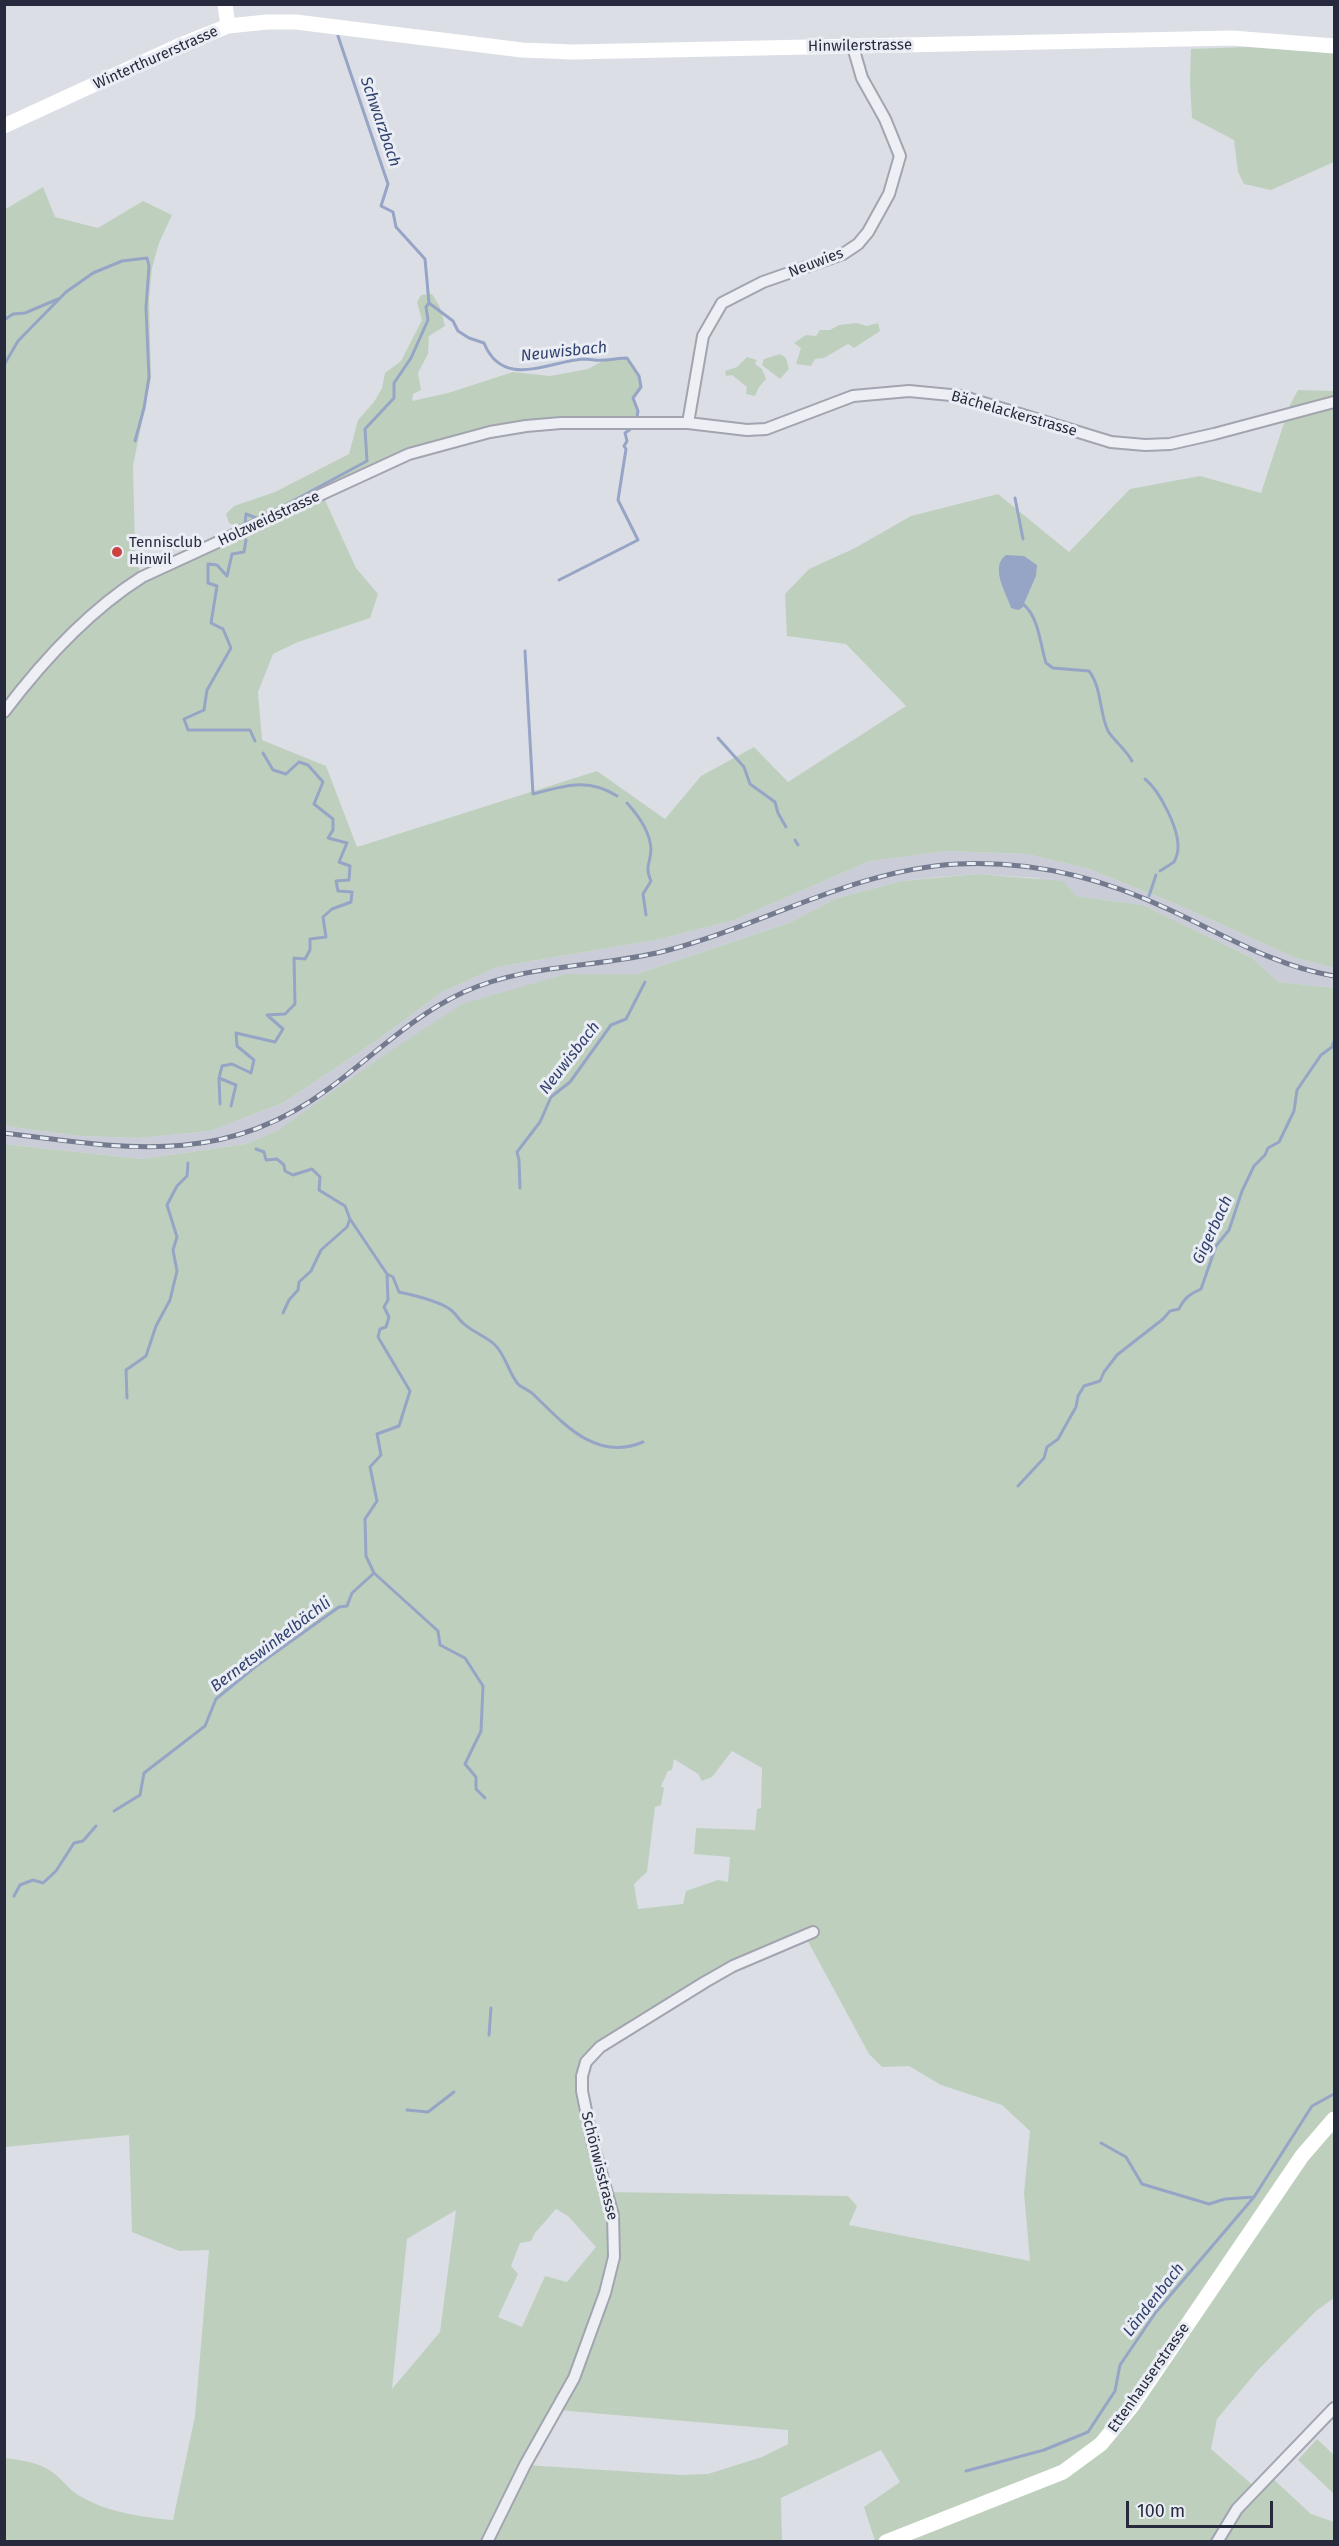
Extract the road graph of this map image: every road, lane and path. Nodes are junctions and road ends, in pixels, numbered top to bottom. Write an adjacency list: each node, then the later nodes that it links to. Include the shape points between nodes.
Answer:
1 (225, 4): 2 (main road)
2 (228, 26): 3 (main road, Winterthurerstrasse, via 296,22); 6 (main road, Winterthurerstrasse)
3 (386, 32): 4 (main road, Hinwilerstrasse, via 522,50 573,52)
4 (853, 46): 5 (main road, Hinwilerstrasse, via 1232,38); 8 (street, Neuwies, via 862,78 900,156 889,194 868,232 851,249 763,282 722,303 701,343)
5 (1335, 46)
6 (4, 126)
7 (1335, 402): 8 (street, Bächelackerstrasse, via 1203,437 1145,445 1111,442 961,396 909,391 853,396 766,429 737,430)
8 (688, 423): 9 (street, Bächelackerstrasse, via 526,426)
9 (409, 454): 10 (street, Holzweidstrasse, via 129,585 83,624)
10 (4, 712)
11 (813, 1932): 14 (street, Schönwisstrasse, via 714,1977 600,2047 586,2062 582,2091 613,2215 614,2256 574,2378)
12 (1335, 2119): 15 (main road, Ettenhauserstrasse, via 1302,2156 1132,2406 1101,2444 1063,2472)
13 (1335, 2408): 16 (street, via 1237,2509)
14 (486, 2541)
15 (886, 2541)
16 (1216, 2541)

